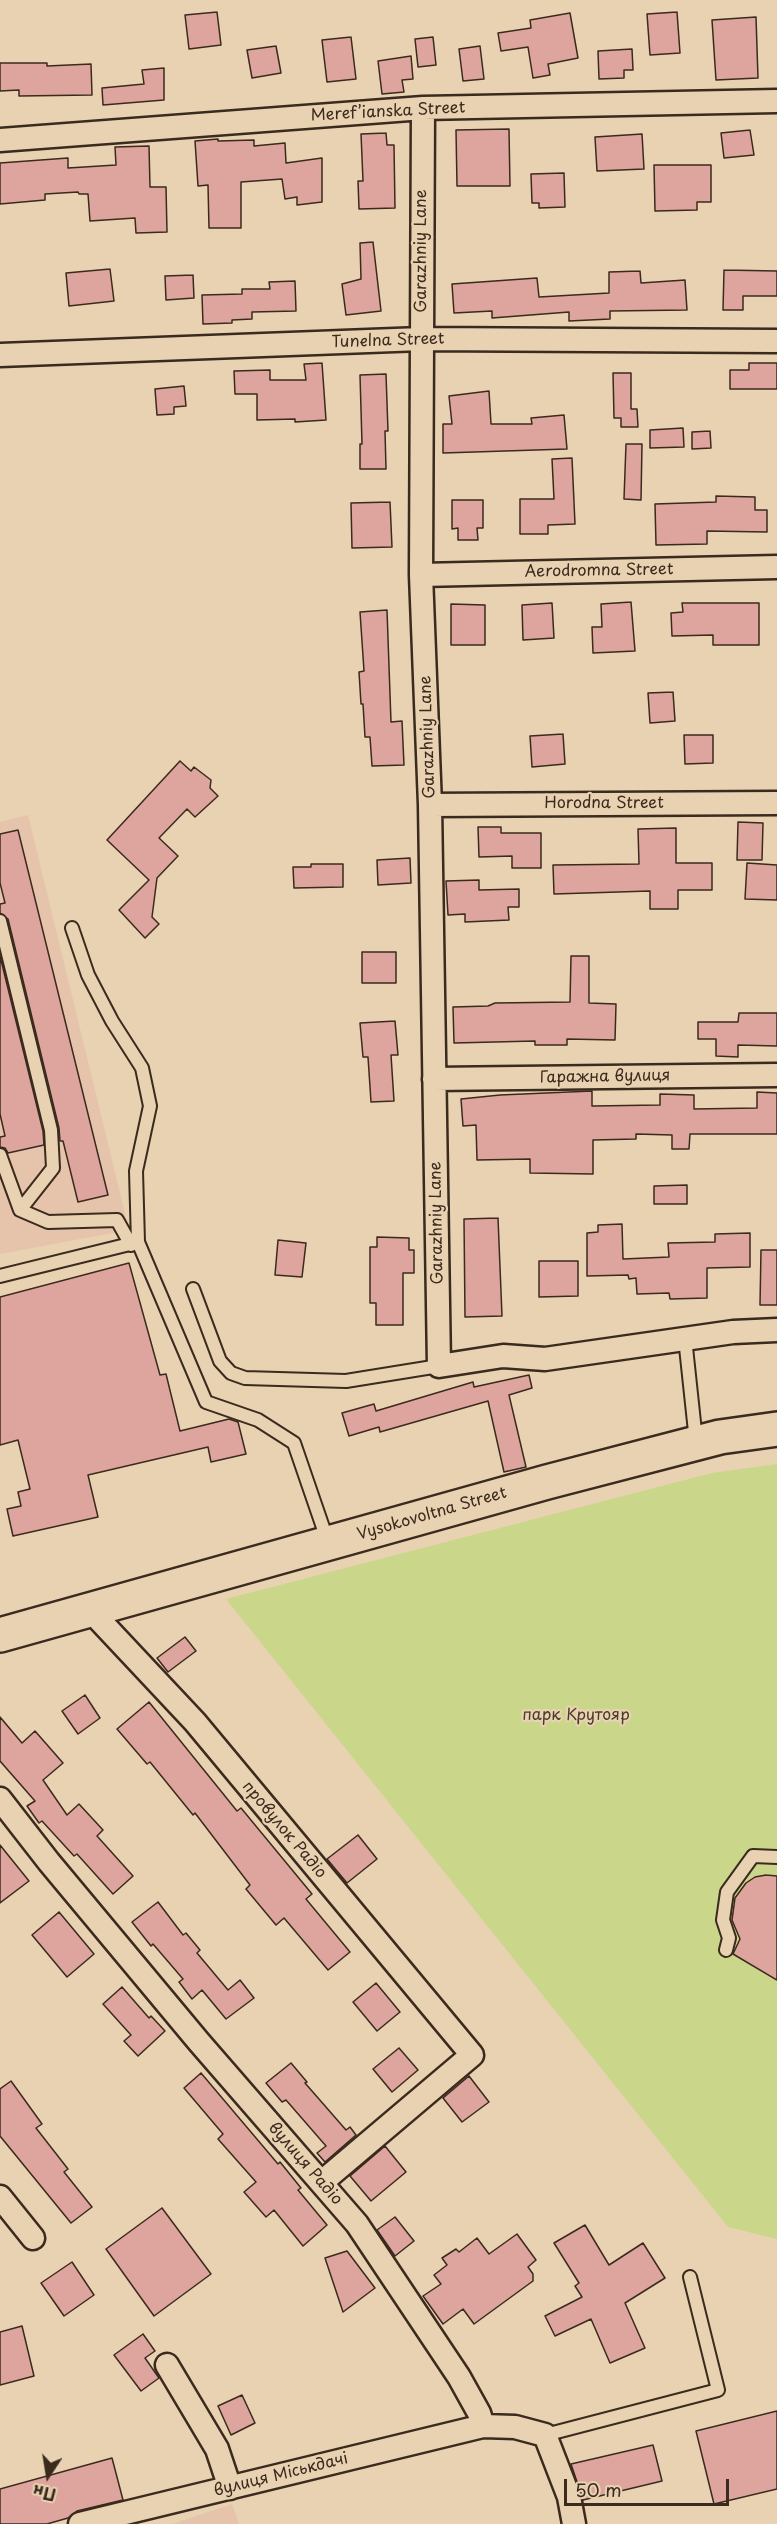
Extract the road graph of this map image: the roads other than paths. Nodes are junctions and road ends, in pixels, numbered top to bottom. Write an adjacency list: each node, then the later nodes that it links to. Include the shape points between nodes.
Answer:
1 (777, 101): 2 (street, Meref’ianska Street)
2 (423, 108): 3 (street, Meref’ianska Street); 4 (street, Garazhniy Lane)
3 (0, 140)
4 (422, 339): 5 (street, Tunelna Street); 6 (street, Tunelna Street); 8 (street, Garazhniy Lane)
5 (777, 341)
6 (0, 355)
7 (777, 567): 8 (street, Aerodromna Street)
8 (421, 575): 10 (street, Garazhniy Lane)
9 (777, 803): 10 (street, Horodna Street)
10 (430, 805): 14 (street, Garazhniy Lane)
11 (0, 921): 16 (lane, via 51,1130 53,1168)
12 (72, 928): 17 (lane, via 88,975 142,1068 150,1107 136,1171)
13 (777, 1075): 14 (street, Гаражна вулиця)
14 (434, 1079): 22 (street, Garazhniy Lane)
15 (0, 1155): 16 (lane)
16 (20, 1210): 17 (lane, via 48,1222 117,1220)
17 (135, 1243): 18 (lane); 25 (lane, via 206,1402 258,1420 294,1443)
18 (0, 1276)
19 (193, 1289): 22 (lane, via 220,1361 231,1373 245,1378 346,1381)
20 (777, 1330): 21 (street)
21 (685, 1338): 22 (street, via 545,1359 504,1356); 24 (lane)
22 (439, 1366)
23 (777, 1429): 24 (main road, Vysokovoltna Street)
24 (696, 1443): 25 (main road, Vysokovoltna Street)
25 (328, 1543): 26 (main road, Vysokovoltna Street)
26 (90, 1610): 27 (main road, Vysokovoltna Street); 31 (street, провулок Радіо, via 195,1722 472,2055)
27 (0, 1635)
28 (0, 1799): 31 (street, вулиця Радіо, via 199,2042)
29 (777, 1857): 30 (lane, via 753,1856 727,1892 723,1920 729,1938)
30 (726, 1950)
31 (322, 2182): 36 (street, вулиця Радіо, via 388,2267 459,2377)
32 (0, 2197): 33 (street)
33 (33, 2238)
34 (690, 2277): 37 (lane, via 718,2390)
35 (167, 2365): 38 (street, via 218,2449)
36 (483, 2426): 37 (street, via 515,2427); 38 (street, вулиця Міськдачі)
37 (545, 2435): 40 (street, via 569,2497)
38 (230, 2488): 39 (street, вулиця Міськдачі)
39 (80, 2524)
40 (574, 2524)

